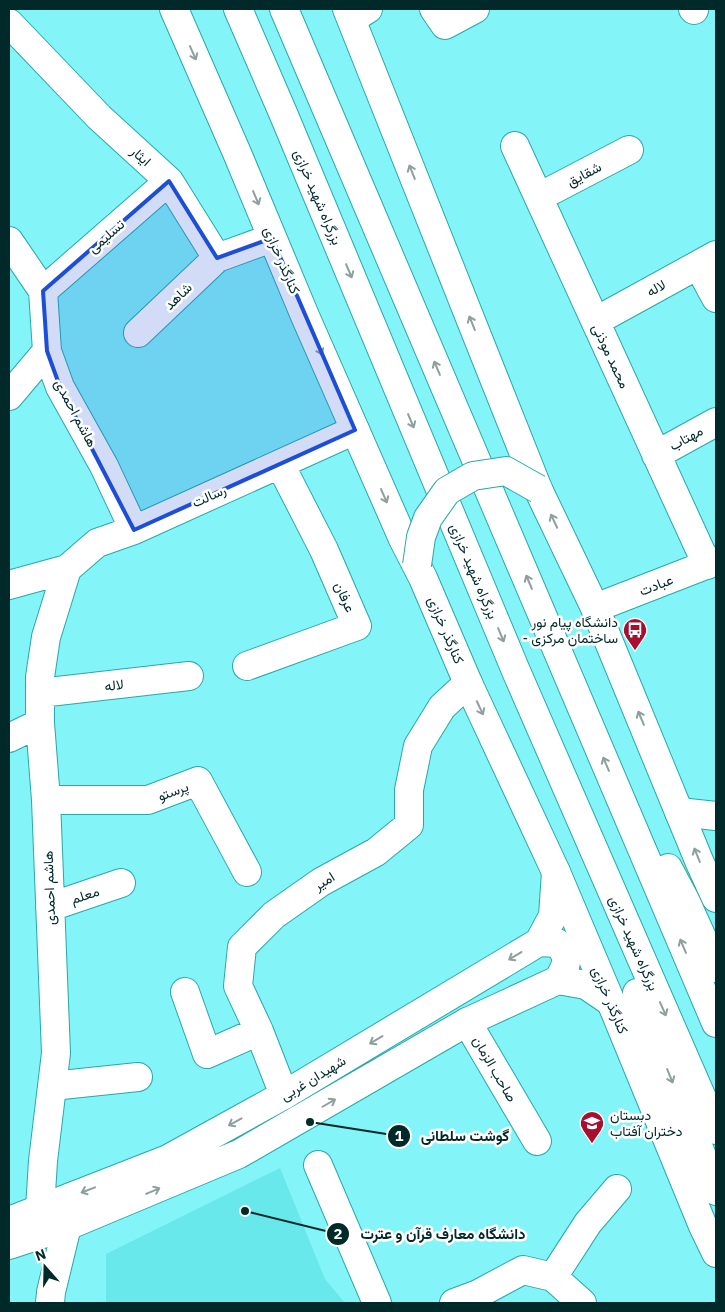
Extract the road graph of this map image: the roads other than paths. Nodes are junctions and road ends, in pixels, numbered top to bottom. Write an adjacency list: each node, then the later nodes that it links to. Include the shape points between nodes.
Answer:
1 (174, 9): 14 (main road, کنارگذر خرازی, one-way to 14)
2 (228, 9): 9 (main road)
3 (238, 9): 9 (main road, بزرگراه شهید خرازی)
4 (284, 9): 42 (main road, one-way to 4)
5 (434, 9): 6 (main road, via 445,26)
6 (475, 9)
7 (356, 12): 28 (main road, one-way to 7)
8 (9, 23): 12 (main road, ایثار, via 99,117)
9 (283, 113): 36 (main road, بزرگراه شهید خرازی, one-way to 36)
10 (516, 146): 13 (main road, محمد موذنی)
11 (629, 150): 13 (main road, شقایق)
12 (169, 182): 16 (main road, ایثار); 18 (main road, تسلیمی)
13 (539, 197): 20 (main road, محمد موذنی)
14 (272, 238): 16 (main road); 25 (main road, کنارگذر خرازی, one-way to 25)
15 (9, 241): 18 (main road)
16 (217, 258): 21 (main road, شاهد)
17 (707, 260): 19 (main road); 20 (main road, لاله)
18 (43, 291): 22 (main road, هاشم احمدی)
19 (716, 298)
20 (596, 322): 26 (main road, محمد موذنی)
21 (138, 334)
22 (47, 351): 23 (main road); 29 (main road, هاشم احمدی, via 60,387 104,466)
23 (13, 382)
24 (716, 422): 26 (main road, مهتاب)
25 (355, 430): 27 (main road, رسالت); 31 (main road, کنارگذر خرازی, one-way to 31)
26 (656, 455): 30 (main road, محمد موذنی)
27 (280, 464): 29 (main road, رسالت); 35 (main road, عرفان, via 324,550 357,626)
28 (538, 489): 31 (main road, bridge, via 506,471 473,476 447,491 428,518 421,536); 34 (main road, one-way to 28)
29 (134, 530): 32 (main road, رسالت, via 97,543)
30 (711, 563): 34 (main road, عبادت)
31 (417, 566): 38 (main road, کنارگذر خرازی)
32 (67, 569): 33 (main road); 39 (main road, هاشم احمدی, via 46,637)
33 (9, 585)
34 (594, 608): 44 (main road, one-way to 34)
35 (247, 666)
36 (516, 671): 62 (main road, بزرگراه شهید خرازی, one-way to 62); 66 (main road, one-way to 66, via 657,1045)
37 (189, 676): 39 (main road, لاله)
38 (468, 683): 47 (main road, کنارگذر خرازی, one-way to 47); 58 (main road, امیر, via 442,707 418,746 409,790 409,825 376,852 321,882 274,915 242,947 238,986)
39 (40, 693): 40 (main road, هاشم احمدی)
40 (40, 723): 41 (main road); 43 (main road, هاشم احمدی)
41 (9, 738)
42 (618, 792): 52 (main road, via 652,838); 57 (main road, one-way to 42)
43 (46, 800): 46 (main road, پرستو, via 148,800 198,781); 50 (main road, هاشم احمدی)
44 (679, 812): 45 (main road); 49 (main road, one-way to 44)
45 (716, 816)
46 (247, 872)
47 (556, 872): 51 (main road, via 553,916); 55 (main road, کنارگذر خرازی)
48 (121, 883): 50 (main road, معلم)
49 (716, 898)
50 (50, 907): 60 (main road, هاشم احمدی, via 56,1053)
51 (539, 942): 53 (main road, via 557,943 565,952 567,962); 61 (main road, شهیدان غربی, one-way to 61)
52 (716, 968)
53 (558, 980): 55 (main road, via 586,985); 56 (main road, شهیدان غربی)
54 (185, 992): 58 (main road, via 207,1054)
55 (611, 1002): 71 (main road, کنارگذر خرازی)
56 (467, 1022): 63 (main road, صاحب الزمان); 69 (main road, شهیدان غربی, one-way to 56, via 239,1154)
57 (716, 1023)
58 (259, 1031): 61 (main road, امیر)
59 (138, 1077): 60 (main road)
60 (52, 1086): 67 (main road, هاشم احمدی)
61 (284, 1095): 67 (main road, شهیدان غربی, one-way to 67, via 168,1159)
62 (716, 1130)
63 (537, 1141)
64 (318, 1165): 74 (main road)
65 (617, 1188): 72 (main road, via 588,1223)
66 (716, 1191)
67 (40, 1209): 68 (main road, شهیدان غربی)
68 (9, 1221)
69 (67, 1226): 70 (main road, شهیدان غربی); 73 (main road)
70 (9, 1245)
71 (716, 1253)
72 (553, 1278): 75 (main road, via 523,1270); 76 (main road)
73 (50, 1303)
74 (377, 1303)
75 (454, 1303)
76 (582, 1303)

